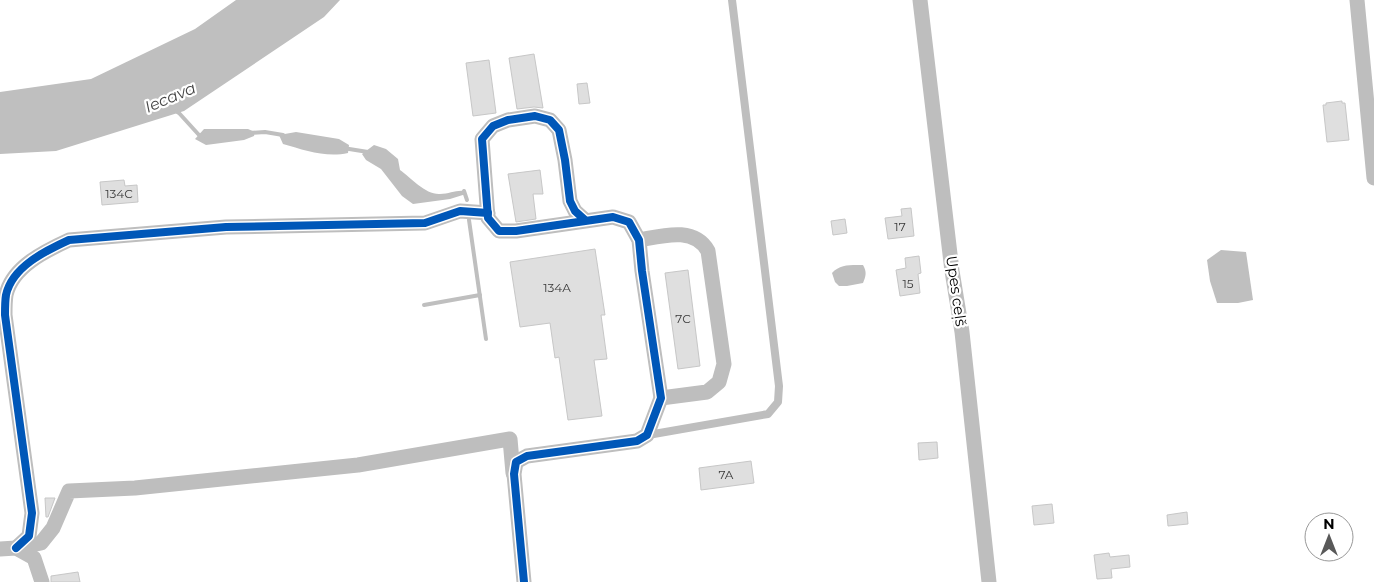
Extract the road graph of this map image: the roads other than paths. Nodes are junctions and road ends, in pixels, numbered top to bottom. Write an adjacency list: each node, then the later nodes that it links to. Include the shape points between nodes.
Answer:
1 (732, 0): 9 (lane, via 779,386 778,402 768,414)
2 (920, 0): 15 (street, Upes ceļš, via 962,332)
3 (1357, 0): 4 (street)
4 (1374, 178)
5 (488, 213): 6 (street, via 488,218 499,231); 6 (street, via 482,139 493,126 535,116 550,120 560,130 570,201); 12 (street, via 460,211 424,224 226,227 69,240 40,255 14,279 6,294 5,315 32,513 30,536)
6 (585, 220): 7 (street, via 613,218 630,222)
7 (640, 240): 8 (street); 8 (street, via 679,234 704,244 708,251 724,364 719,382 707,392)
8 (661, 398): 9 (street)
9 (647, 435): 10 (street, via 636,441 527,456 516,462)
10 (514, 474): 12 (street, via 510,439 358,465 135,488 69,491 53,528 41,543); 14 (street)
11 (0, 548): 12 (street)
12 (16, 548): 13 (street, via 34,558)
13 (42, 582)
14 (524, 582)
15 (989, 582)

